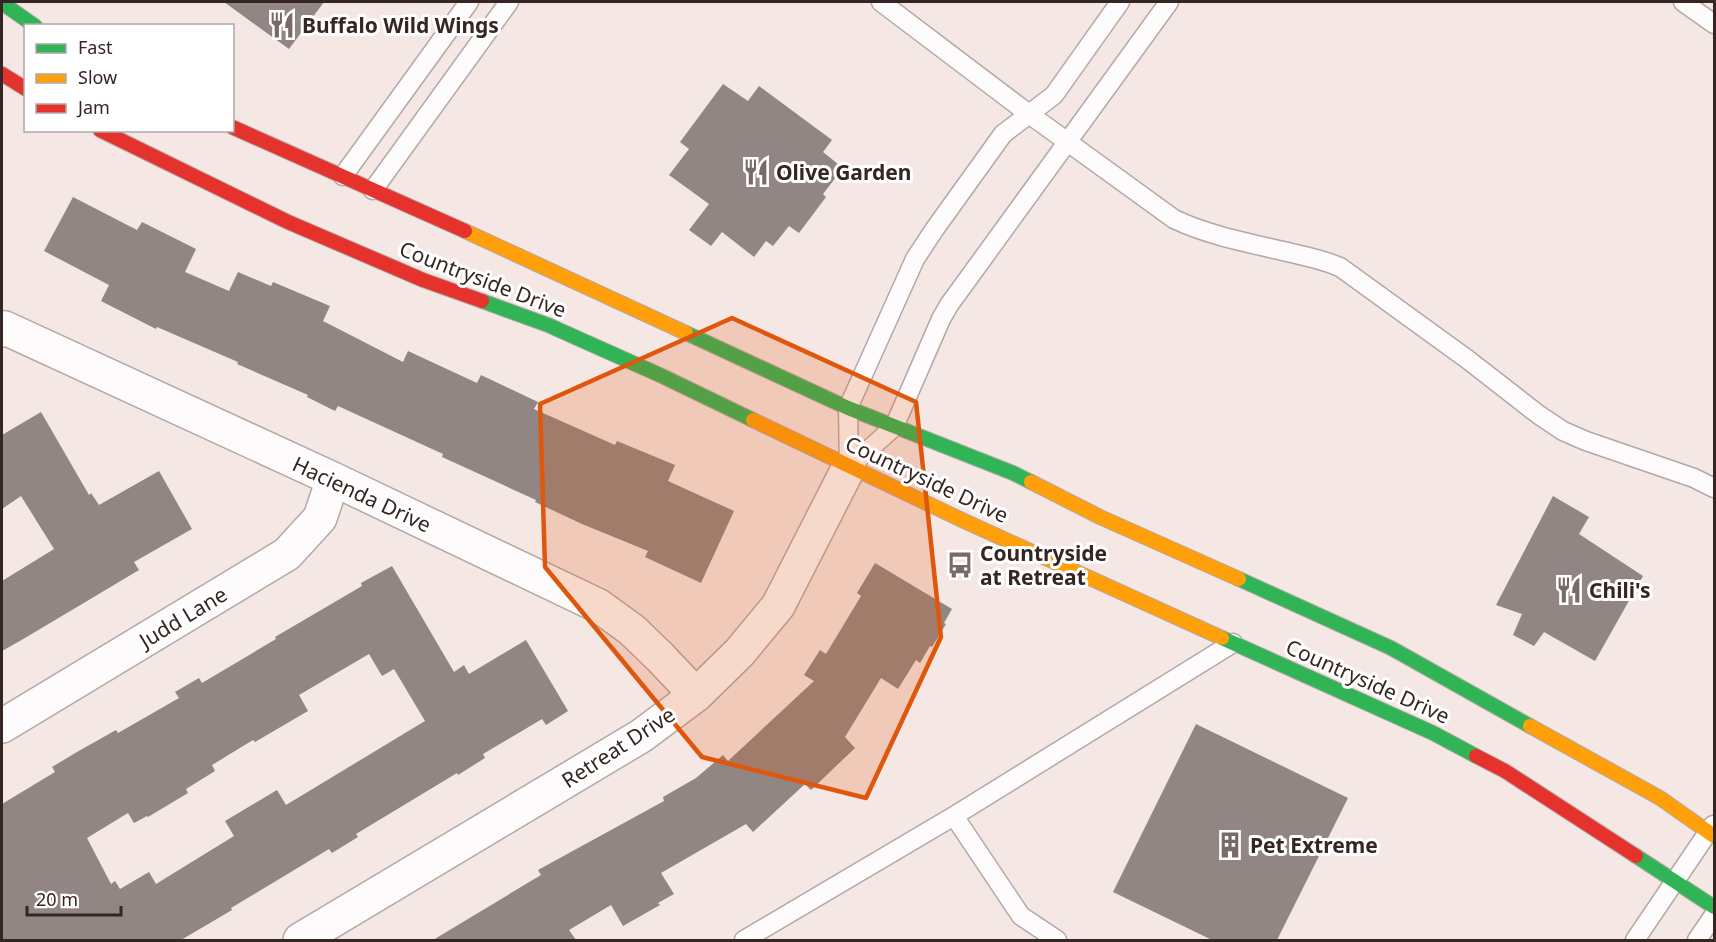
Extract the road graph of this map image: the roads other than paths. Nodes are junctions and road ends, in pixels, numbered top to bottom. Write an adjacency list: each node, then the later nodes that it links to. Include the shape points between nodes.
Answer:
1 (469, 2): 16 (lane)
2 (509, 2): 17 (lane)
3 (881, 2): 12 (lane)
4 (1120, 2): 12 (lane, via 1053,95)
5 (1169, 2): 15 (lane)
6 (1683, 2): 9 (lane)
7 (2, 3): 8 (street)
8 (32, 24)
9 (1714, 24)
10 (2, 74): 11 (street)
11 (24, 88)
12 (1029, 114): 15 (lane); 19 (lane, via 1003,134 924,245)
13 (234, 128): 16 (street, Countryside Drive)
14 (104, 132): 21 (street, Countryside Drive, via 288,222 423,280 548,325)
15 (1067, 142): 20 (lane, via 949,305); 23 (lane, via 1181,222 1340,267 1563,431)
16 (343, 176): 17 (street, Countryside Drive)
17 (373, 190): 19 (street, Countryside Drive)
18 (3, 329): 22 (street, Hacienda Drive)
19 (848, 408): 20 (street, Countryside Drive); 21 (lane)
20 (894, 427): 21 (lane); 28 (street, Countryside Drive, via 1013,472 1100,517 1391,648)
21 (849, 467): 24 (street, Countryside Drive); 25 (street, Retreat Drive, via 778,606 739,653)
22 (333, 479): 25 (street, Hacienda Drive, via 599,606 632,630); 26 (street, Judd Lane, via 320,518 287,554)
23 (1714, 488)
24 (1233, 643): 27 (lane); 29 (street, Countryside Drive, via 1433,733 1505,771)
25 (696, 695): 32 (street, Retreat Drive, via 641,736)
26 (2, 726)
27 (954, 816): 33 (lane); 34 (lane, via 1021,916)
28 (1712, 830): 29 (lane)
29 (1676, 881): 30 (street, Countryside Drive); 35 (lane)
30 (1714, 907)
31 (1714, 915): 36 (lane)
32 (300, 940)
33 (744, 940)
34 (1057, 940)
35 (1635, 940)
36 (1697, 940)

